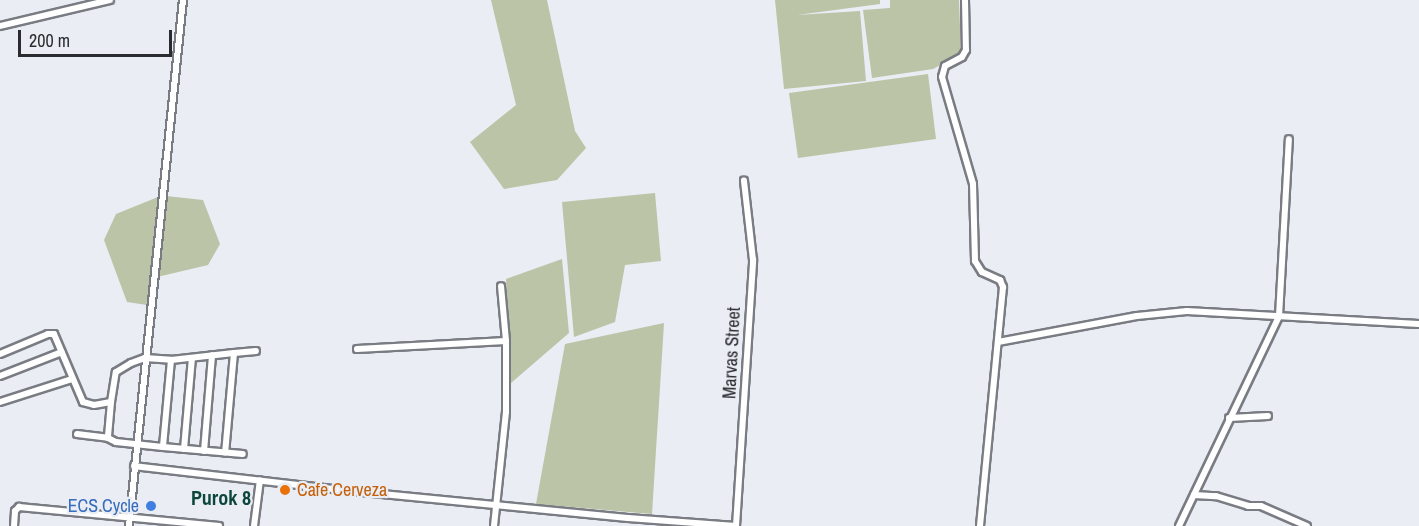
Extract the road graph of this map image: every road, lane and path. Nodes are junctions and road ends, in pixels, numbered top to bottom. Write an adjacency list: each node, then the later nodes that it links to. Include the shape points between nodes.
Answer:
1 (110, 0): 4 (street)
2 (183, 0): 18 (street)
3 (965, 0): 11 (street, via 966,50 962,57 945,66 942,77 973,184 975,261 982,272 1000,280 1003,287)
4 (0, 26)
5 (1289, 139): 8 (street)
6 (744, 181): 46 (street, Marvas Street, via 753,261)
7 (501, 286): 10 (street)
8 (1279, 316): 9 (street); 11 (street, via 1208,311 1165,313); 26 (street)
9 (1419, 324)
10 (506, 340): 12 (street); 38 (street, via 506,412)
11 (998, 342): 47 (street)
12 (357, 349)
13 (256, 351): 15 (street)
14 (62, 352): 16 (street, via 52,334); 21 (street); 22 (street)
15 (234, 353): 17 (street); 33 (street)
16 (0, 354)
17 (212, 356): 19 (street); 32 (street)
18 (145, 358): 20 (street); 24 (street, via 118,369); 29 (street)
19 (192, 358): 20 (street); 31 (street)
20 (171, 360): 30 (street)
21 (0, 376)
22 (72, 379): 23 (street); 24 (street, via 87,404)
23 (0, 402)
24 (111, 402): 28 (street)
25 (1268, 416): 26 (street)
26 (1229, 418): 37 (street)
27 (77, 434): 28 (street)
28 (108, 438): 29 (street)
29 (136, 445): 30 (street); 35 (street)
30 (163, 447): 31 (street)
31 (184, 449): 32 (street)
32 (204, 451): 33 (street)
33 (225, 453): 34 (street)
34 (243, 454)
35 (134, 466): 36 (street); 39 (street)
36 (260, 480): 38 (street); 44 (street)
37 (1194, 495): 48 (street); 49 (street, via 1261,506)
38 (496, 504): 45 (street); 46 (street)
39 (130, 516): 40 (street); 41 (street, via 17,508); 42 (street)
40 (158, 523): 43 (street)
41 (14, 526)
42 (129, 526)
43 (219, 526)
44 (254, 526)
45 (494, 526)
46 (736, 526)
47 (980, 526)
48 (1179, 526)
49 (1307, 526)

